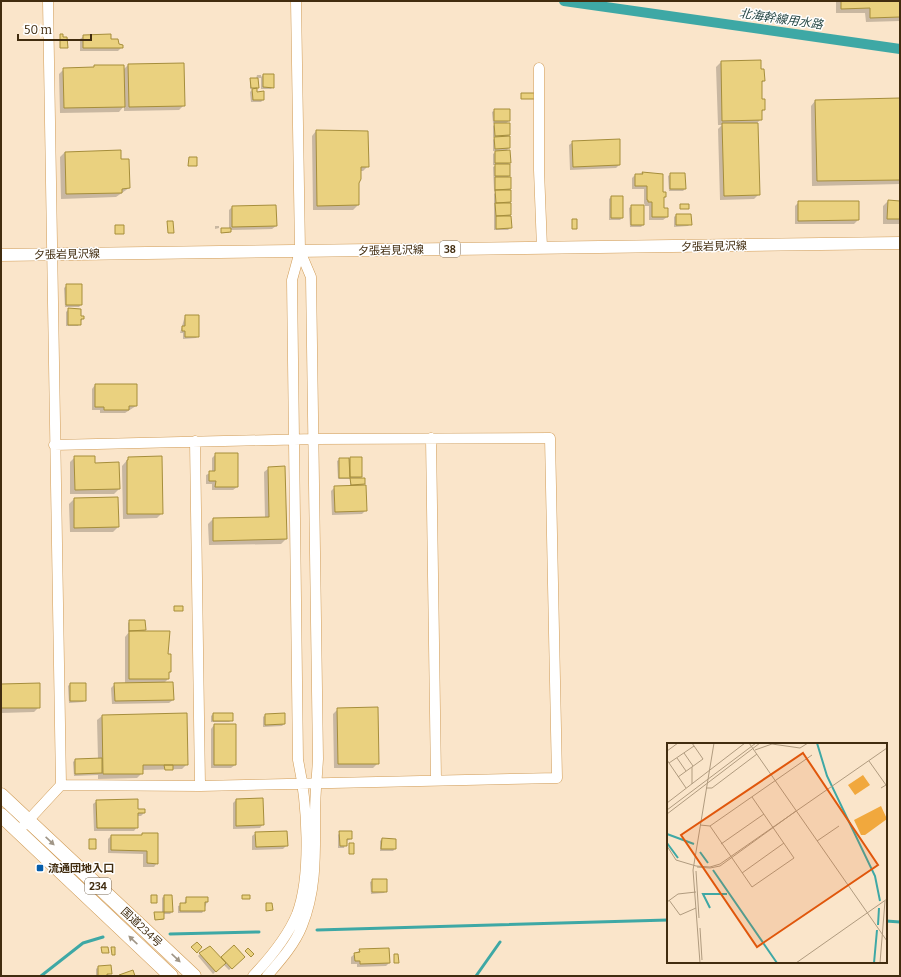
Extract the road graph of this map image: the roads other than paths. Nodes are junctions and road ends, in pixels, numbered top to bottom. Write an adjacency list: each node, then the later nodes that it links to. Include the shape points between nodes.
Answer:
1 (48, 1): 7 (street)
2 (296, 1): 6 (street)
3 (539, 68): 5 (street)
4 (900, 243): 5 (main road, 夕張岩見沢線 / 38)
5 (542, 248): 6 (main road, 夕張岩見沢線 / 38)
6 (300, 251): 7 (main road, 夕張岩見沢線 / 38); 10 (street, via 311,277); 11 (street, via 292,280)
7 (52, 254): 8 (main road, 夕張岩見沢線 / 38); 13 (street)
8 (1, 255)
9 (431, 438): 10 (street); 14 (street); 14 (street, via 550,438 557,778)
10 (314, 439): 11 (street); 15 (street, via 318,759)
11 (294, 440): 12 (street); 16 (street, via 298,760)
12 (195, 441): 13 (street); 18 (street)
13 (54, 445): 17 (street)
14 (436, 780): 15 (street)
15 (316, 783): 16 (street); 26 (street, via 313,892 302,927)
16 (303, 784): 18 (street); 25 (street, via 305,871 301,902 287,934)
17 (61, 785): 18 (street); 21 (street)
18 (200, 786)
19 (1, 795): 21 (highway, 国道234号 / 234)
20 (1, 815): 22 (highway, 国道234号 / 234)
21 (28, 821): 22 (street); 24 (highway, 国道234号 / 234, one-way to 24)
22 (18, 831): 23 (highway, 国道234号 / 234, one-way to 22)
23 (171, 976)
24 (194, 976)
25 (253, 976)
26 (267, 976)

